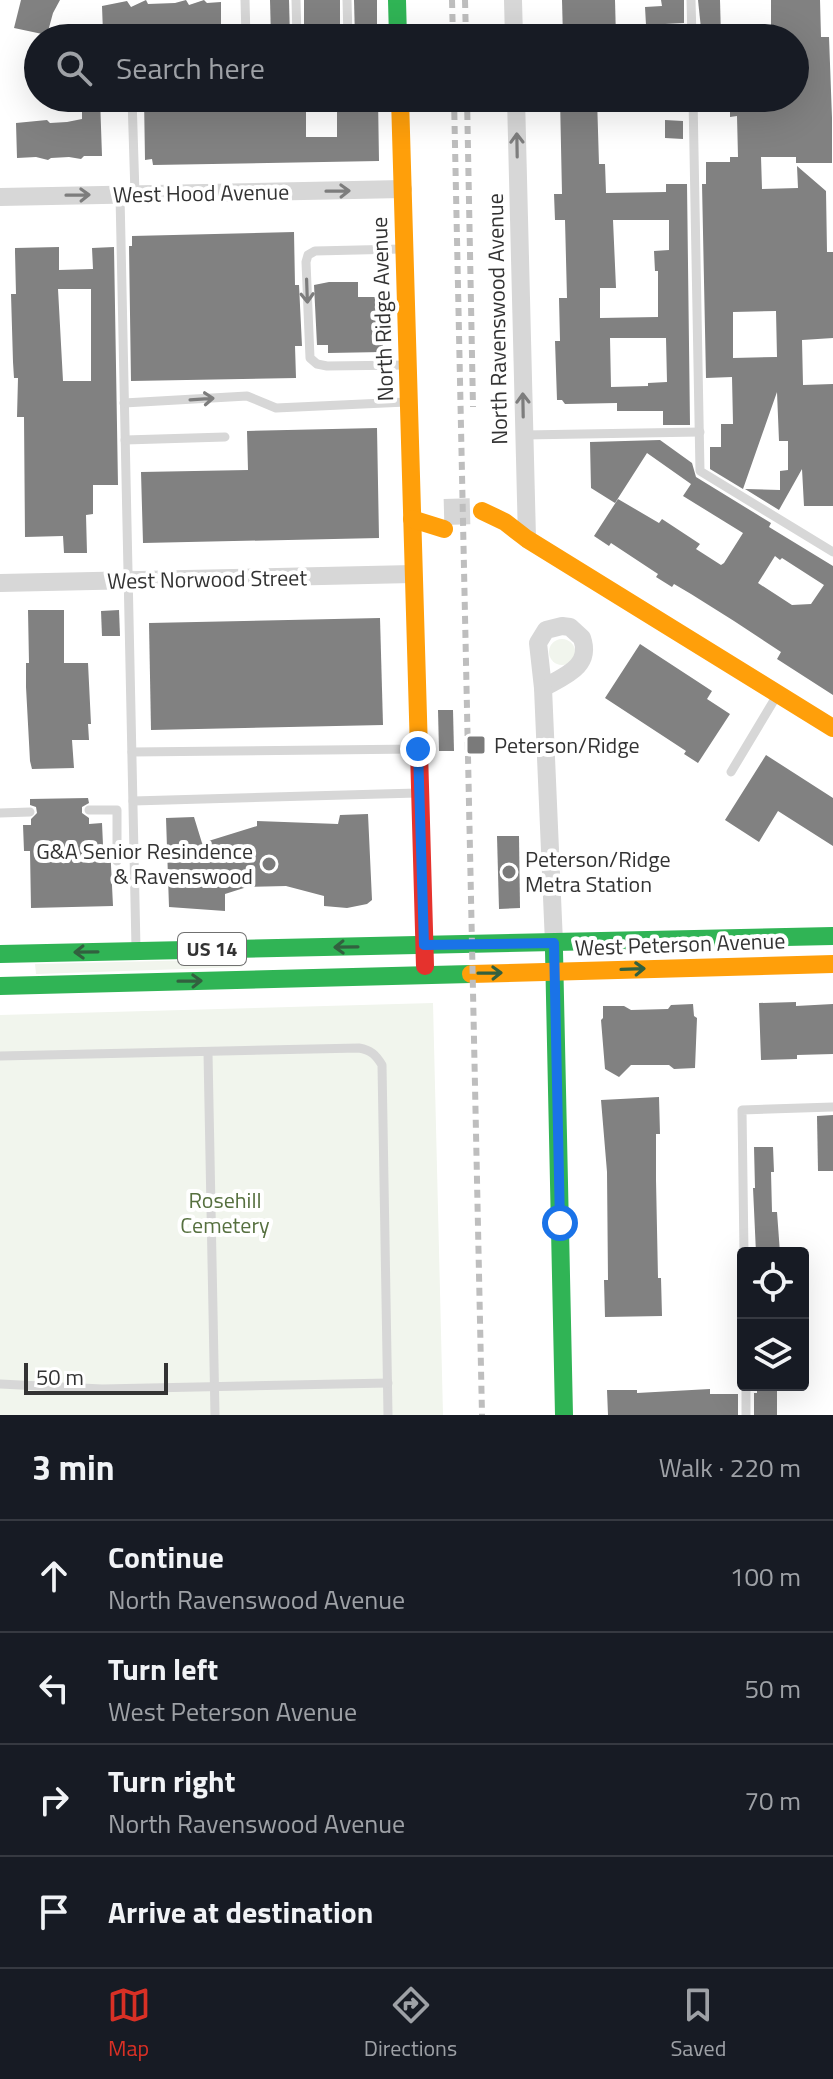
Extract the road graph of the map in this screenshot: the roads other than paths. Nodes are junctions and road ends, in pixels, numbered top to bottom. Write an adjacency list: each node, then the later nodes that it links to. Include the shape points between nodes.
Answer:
1 (245, 0): 7 (lane)
2 (296, 0): 8 (lane)
3 (347, 0): 9 (lane)
4 (397, 0): 10 (main road)
5 (513, 0): 11 (street)
6 (691, 0): 12 (lane)
7 (246, 24)
8 (297, 24)
9 (348, 24)
10 (398, 24)
11 (514, 24)
12 (692, 24)
13 (131, 112): 18 (lane)
14 (400, 112): 17 (main road, North Ridge Avenue)
15 (516, 112): 25 (street, North Ravenswood Avenue, one-way to 15)
16 (693, 112): 24 (lane)
17 (403, 189): 18 (street, West Hood Avenue, one-way to 17); 20 (main road, North Ridge Avenue)
18 (128, 194): 19 (street, West Hood Avenue, one-way to 18); 23 (lane)
19 (0, 197)
20 (404, 249): 21 (main road, North Ridge Avenue); 21 (lane, one-way to 21, via 315,251 306,262 310,358 327,366)
21 (408, 365): 22 (main road, North Ridge Avenue)
22 (409, 401): 23 (lane, one-way to 22, via 247,396 276,408); 28 (main road, North Ridge Avenue)
23 (124, 403): 27 (lane)
24 (700, 432): 25 (lane); 32 (lane, via 700,471)
25 (524, 435): 31 (street, North Ravenswood Avenue)
26 (225, 437): 27 (lane)
27 (125, 440): 34 (lane)
28 (412, 519): 30 (main road); 33 (main road)
29 (482, 520): 31 (main road)
30 (444, 521)
31 (527, 539): 37 (main road)
32 (833, 552)
33 (413, 574): 34 (street, West Norwood Street); 39 (main road)
34 (128, 581): 35 (street, West Norwood Street); 40 (lane)
35 (0, 583)
36 (543, 688): 49 (street)
37 (778, 694): 38 (main road); 41 (lane)
38 (833, 728)
39 (418, 749): 40 (lane); 42 (main road)
40 (132, 752): 43 (lane)
41 (731, 772)
42 (419, 793): 43 (lane); 50 (main road)
43 (133, 801): 51 (lane)
44 (89, 810): 47 (lane, via 117,810)
45 (30, 812): 46 (lane)
46 (0, 813)
47 (117, 861)
48 (833, 936): 49 (main road, West Peterson Avenue / US 14)
49 (554, 943): 50 (main road, West Peterson Avenue / US 14); 54 (main road)
50 (424, 945): 51 (main road, West Peterson Avenue / US 14, one-way to 51); 55 (main road)
51 (136, 951): 52 (main road, West Peterson Avenue / US 14, one-way to 52)
52 (0, 954)
53 (833, 964): 54 (main road, West Peterson Avenue / US 14, one-way to 53)
54 (555, 972): 55 (main road, West Peterson Avenue / US 14, one-way to 54); 67 (main road)
55 (425, 974): 56 (main road, West Peterson Avenue / US 14, one-way to 55)
56 (0, 986)
57 (208, 1053): 58 (lane); 61 (lane, via 359,1048 369,1050 382,1065); 63 (lane)
58 (0, 1056)
59 (833, 1107): 60 (lane, via 742,1110)
60 (744, 1247)
61 (388, 1383): 63 (lane); 66 (lane)
62 (0, 1384): 63 (lane)
63 (214, 1387): 65 (lane)
64 (746, 1391): 68 (lane)
65 (215, 1415)
66 (388, 1415)
67 (564, 1415)
68 (746, 1415)

